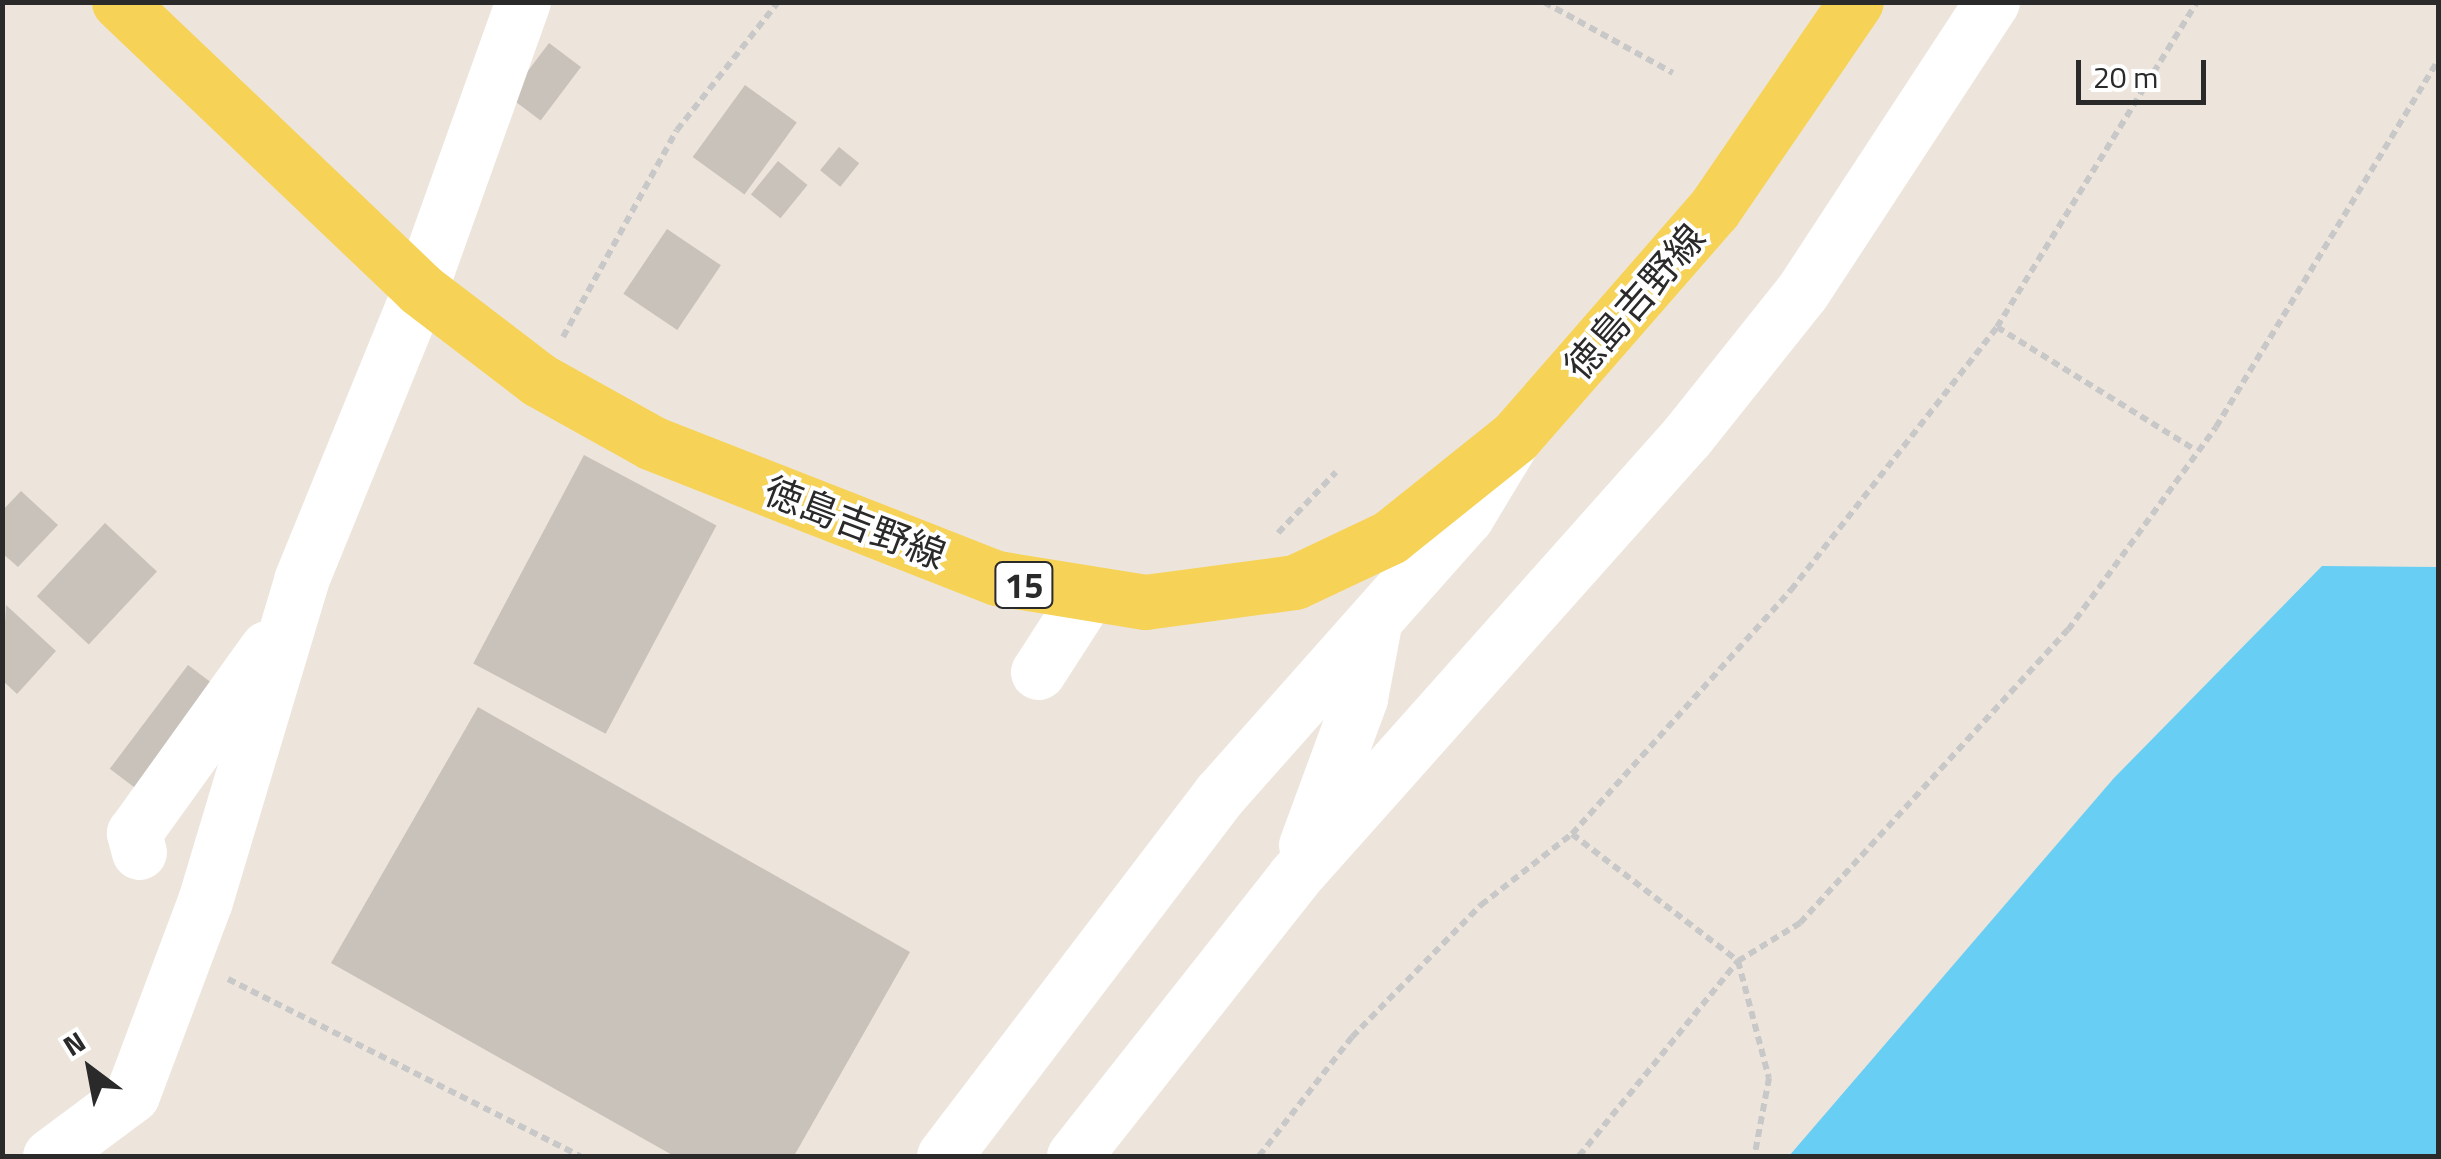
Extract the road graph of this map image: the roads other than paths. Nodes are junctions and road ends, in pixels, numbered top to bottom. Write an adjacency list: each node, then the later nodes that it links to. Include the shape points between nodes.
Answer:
1 (119, 2): 5 (main road, 徳島吉野線 / 15)
2 (523, 2): 5 (street)
3 (1856, 2): 6 (main road, 徳島吉野線 / 15, via 1714,209)
4 (1992, 2): 12 (street, via 1846,230 1687,436)
5 (420, 289): 7 (main road, 徳島吉野線 / 15, via 539,380 652,443 997,578); 9 (street)
6 (1515, 437): 7 (main road, 徳島吉野線 / 15, via 1390,537 1294,582 1215,599); 8 (street, via 1466,517)
7 (1085, 599): 10 (street)
8 (1372, 629): 12 (street, via 1360,698); 14 (street, via 1219,795)
9 (286, 630): 11 (street); 13 (street, via 132,1095)
10 (1038, 672)
11 (128, 832)
12 (1294, 877): 15 (street)
13 (50, 1156)
14 (944, 1156)
15 (1074, 1156)

